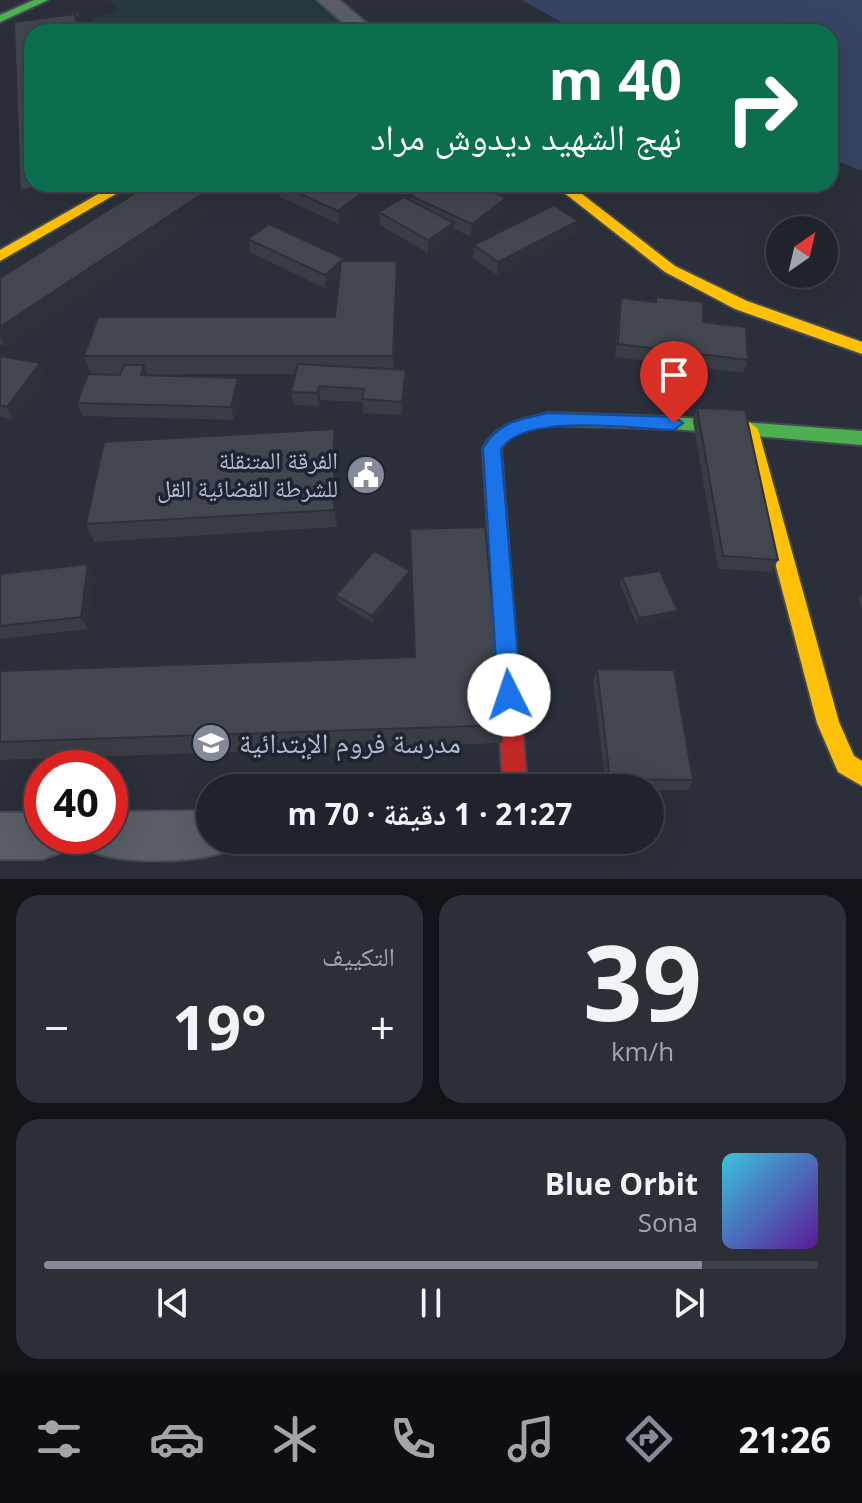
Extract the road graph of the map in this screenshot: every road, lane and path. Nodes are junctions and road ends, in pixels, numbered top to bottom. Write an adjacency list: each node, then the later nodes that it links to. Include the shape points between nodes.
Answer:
1 (43, 0): 3 (street)
2 (327, 0): 4 (street)
3 (0, 19)
4 (357, 24)
5 (112, 192): 7 (street)
6 (570, 192): 8 (street, via 670,269 741,305)
7 (0, 256)
8 (862, 348)
9 (749, 429): 10 (street); 11 (street, via 548,419 500,436 492,448); 12 (street, via 828,723 846,764)
10 (862, 438)
11 (514, 774)
12 (862, 774)
13 (196, 834): 14 (street)
14 (128, 835)
15 (0, 836): 16 (street)
16 (24, 836)

